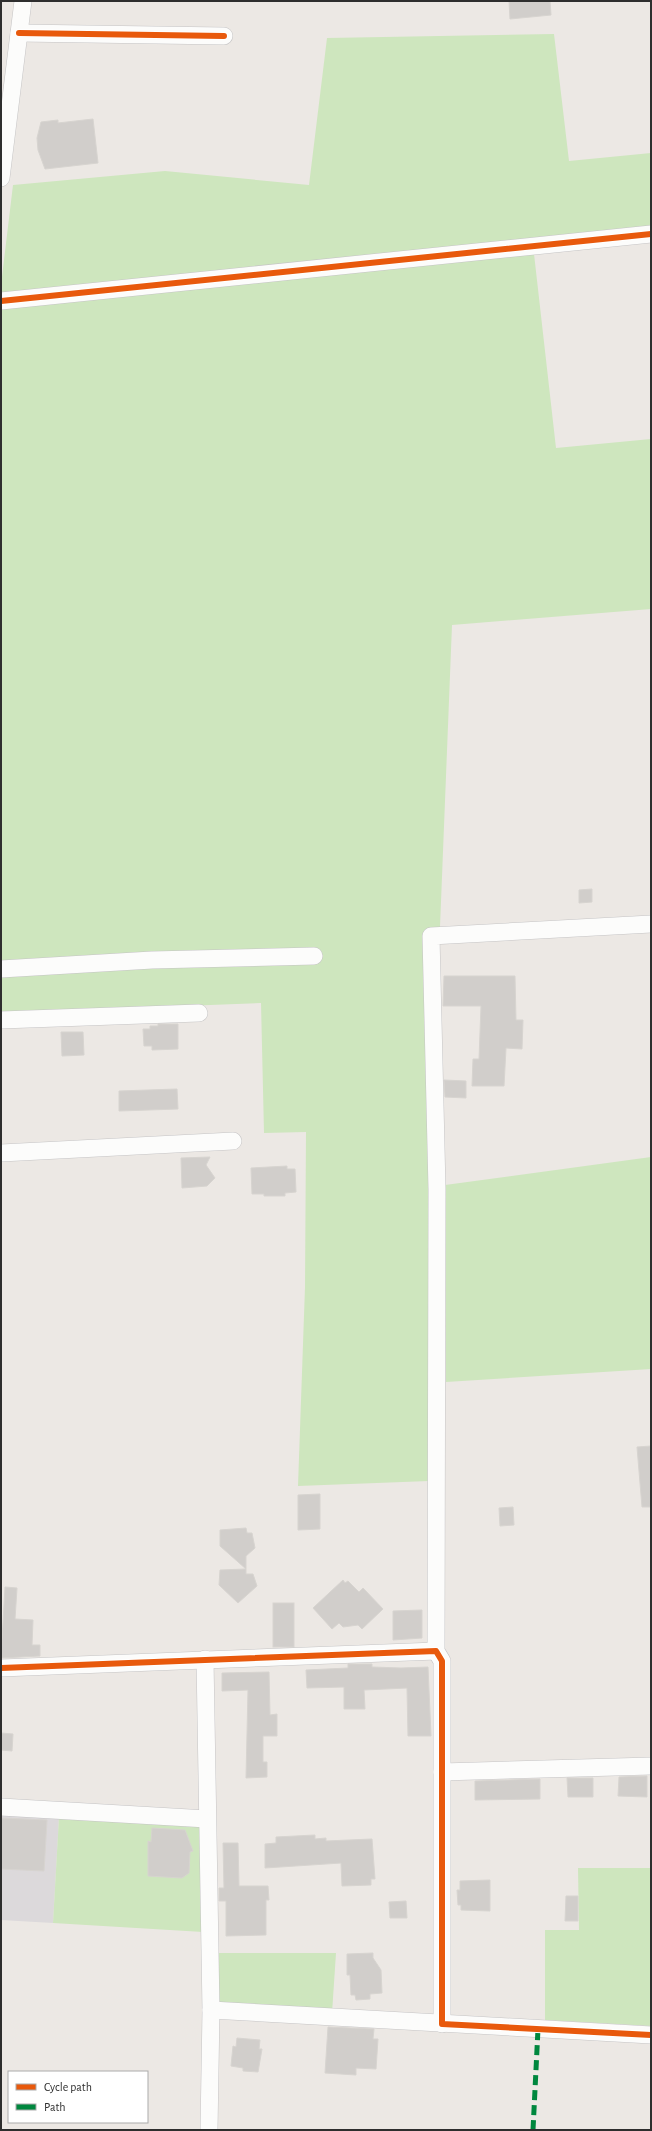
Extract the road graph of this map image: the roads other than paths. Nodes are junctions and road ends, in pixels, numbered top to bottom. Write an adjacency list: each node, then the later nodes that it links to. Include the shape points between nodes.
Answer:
1 (23, 1): 2 (street)
2 (19, 33): 3 (street); 4 (street)
3 (224, 36)
4 (3, 146): 5 (street)
5 (1, 178)
6 (651, 234): 7 (street)
7 (1, 301)
8 (651, 924): 15 (street, via 431,936 437,1189)
9 (314, 956): 10 (street, via 152,960)
10 (1, 969)
11 (199, 1013): 12 (street)
12 (1, 1020)
13 (233, 1141): 14 (street)
14 (1, 1153)
15 (436, 1651): 16 (street); 19 (street, via 442,1661)
16 (205, 1659): 17 (street); 21 (street)
17 (1, 1668)
18 (651, 1766): 19 (street)
19 (442, 1772): 23 (street)
20 (1, 1807): 21 (street)
21 (207, 1819): 22 (street)
22 (211, 2010): 23 (street); 25 (street)
23 (442, 2024): 24 (street)
24 (651, 2035)
25 (209, 2130)

